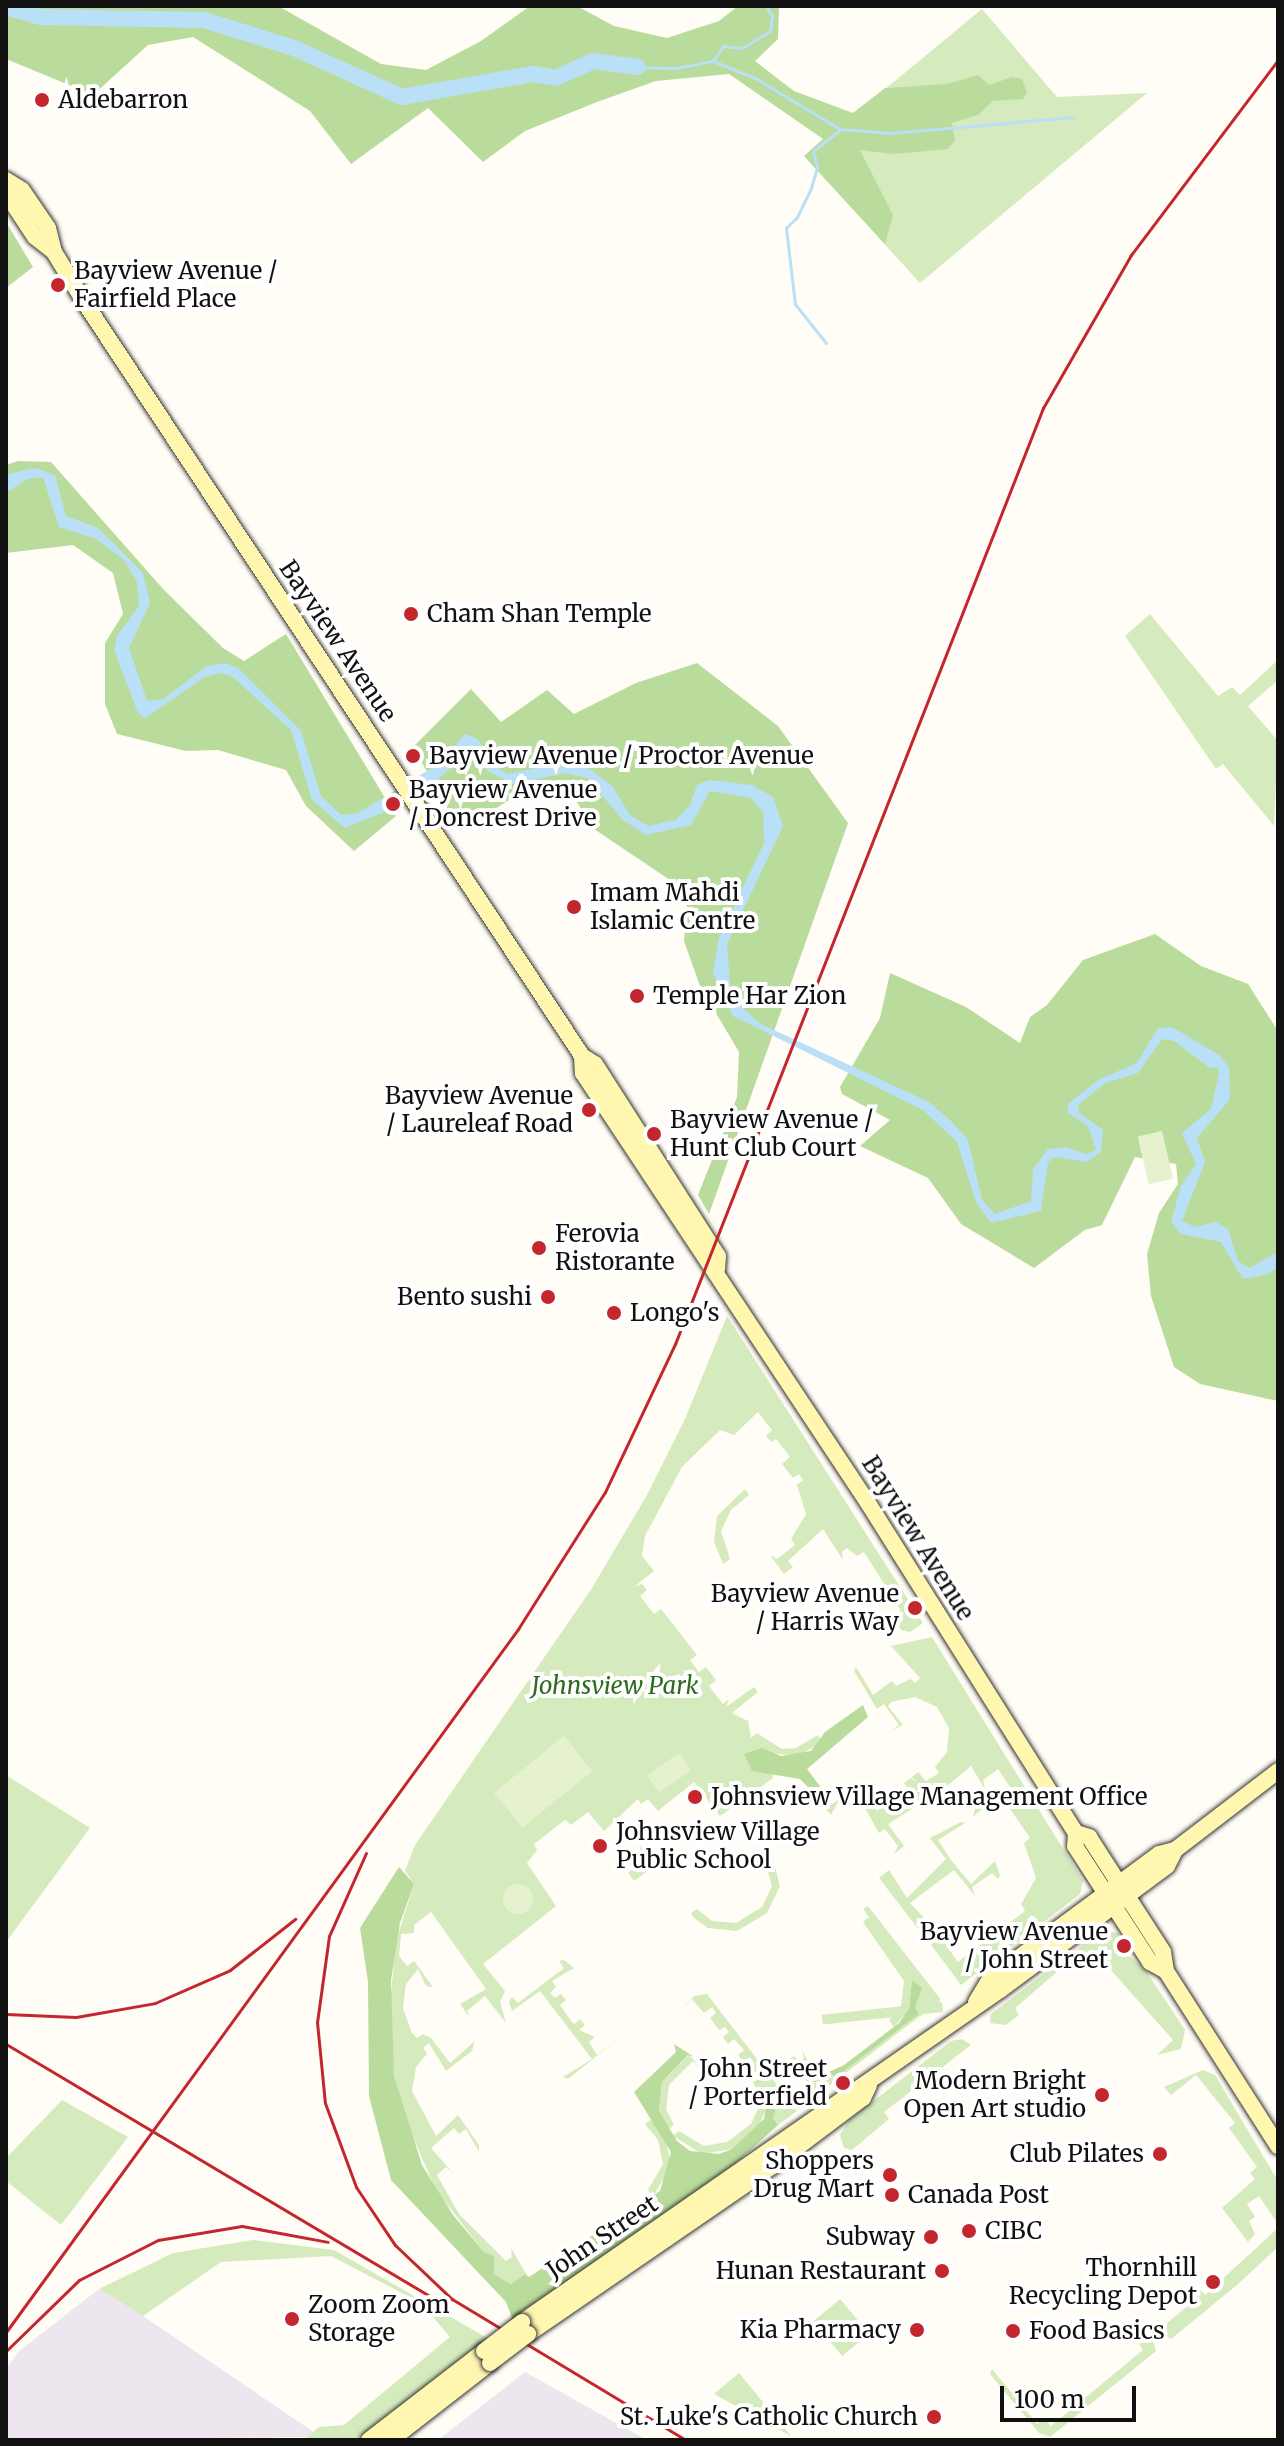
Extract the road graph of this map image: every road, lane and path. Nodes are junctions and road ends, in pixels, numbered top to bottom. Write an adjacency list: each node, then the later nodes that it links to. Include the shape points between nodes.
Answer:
1 (6, 180): 3 (main road, Bayview Avenue, via 22,190 48,228 54,252 582,1056 595,1064 718,1256 717,1269 1076,1833 1075,1846)
2 (1278, 1771): 3 (main road, John Street, via 1175,1850 1159,1854)
3 (1116, 1894): 4 (main road, Bayview Avenue, via 1163,1952 1166,1971); 5 (main road, John Street, bridge, via 990,1979 975,2003 771,2167)
4 (1278, 2146)
5 (487, 2357): 6 (main road, John Street); 7 (main road, John Street)
6 (369, 2440)
7 (391, 2440)

